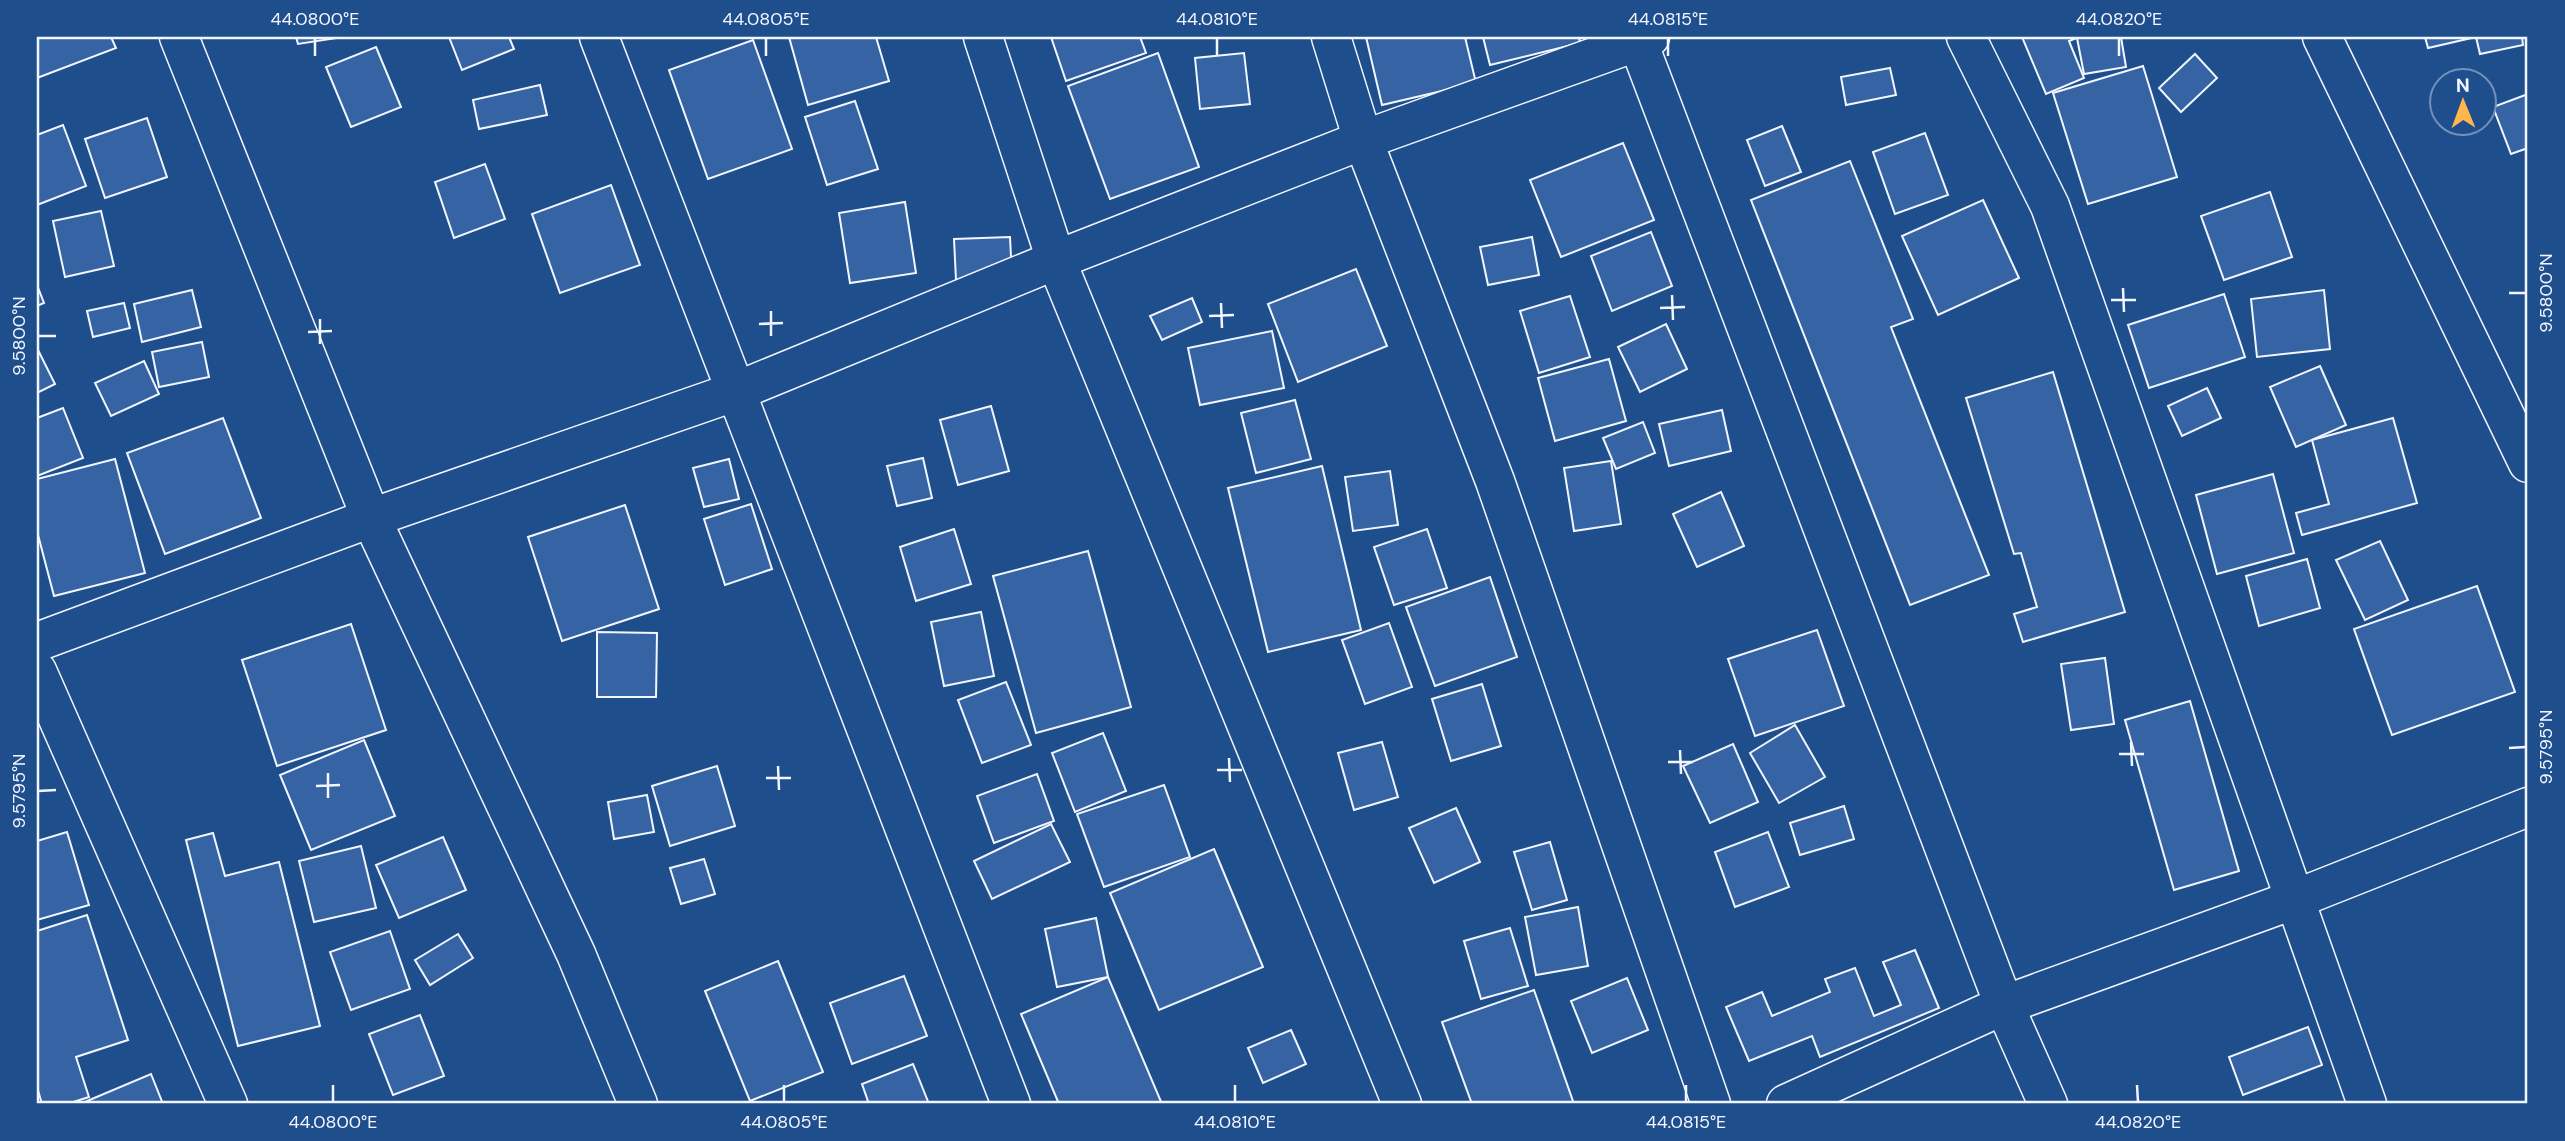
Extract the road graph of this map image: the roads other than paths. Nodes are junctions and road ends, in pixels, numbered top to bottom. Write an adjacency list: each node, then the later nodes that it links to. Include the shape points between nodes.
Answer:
1 (179, 37): 12 (street)
2 (599, 37): 10 (street)
3 (983, 37): 9 (street)
4 (1331, 37): 8 (street)
5 (1966, 37): 16 (street, via 2050,206)
6 (2322, 37): 11 (street)
7 (1641, 38): 8 (street); 17 (street)
8 (1363, 139): 9 (street); 22 (street, via 1495,481)
9 (1056, 260): 10 (street); 21 (street)
10 (737, 391): 12 (street); 20 (street)
11 (2528, 463)
12 (371, 518): 13 (street); 19 (street, via 576,954)
13 (37, 642)
14 (37, 671): 18 (street)
15 (2528, 807): 16 (street)
16 (2293, 900): 17 (street); 25 (street)
17 (2004, 1004): 23 (street); 24 (street)
18 (229, 1104)
19 (638, 1104)
20 (1011, 1104)
21 (1402, 1104)
22 (1711, 1104)
23 (1786, 1104)
24 (2048, 1104)
25 (2367, 1104)

